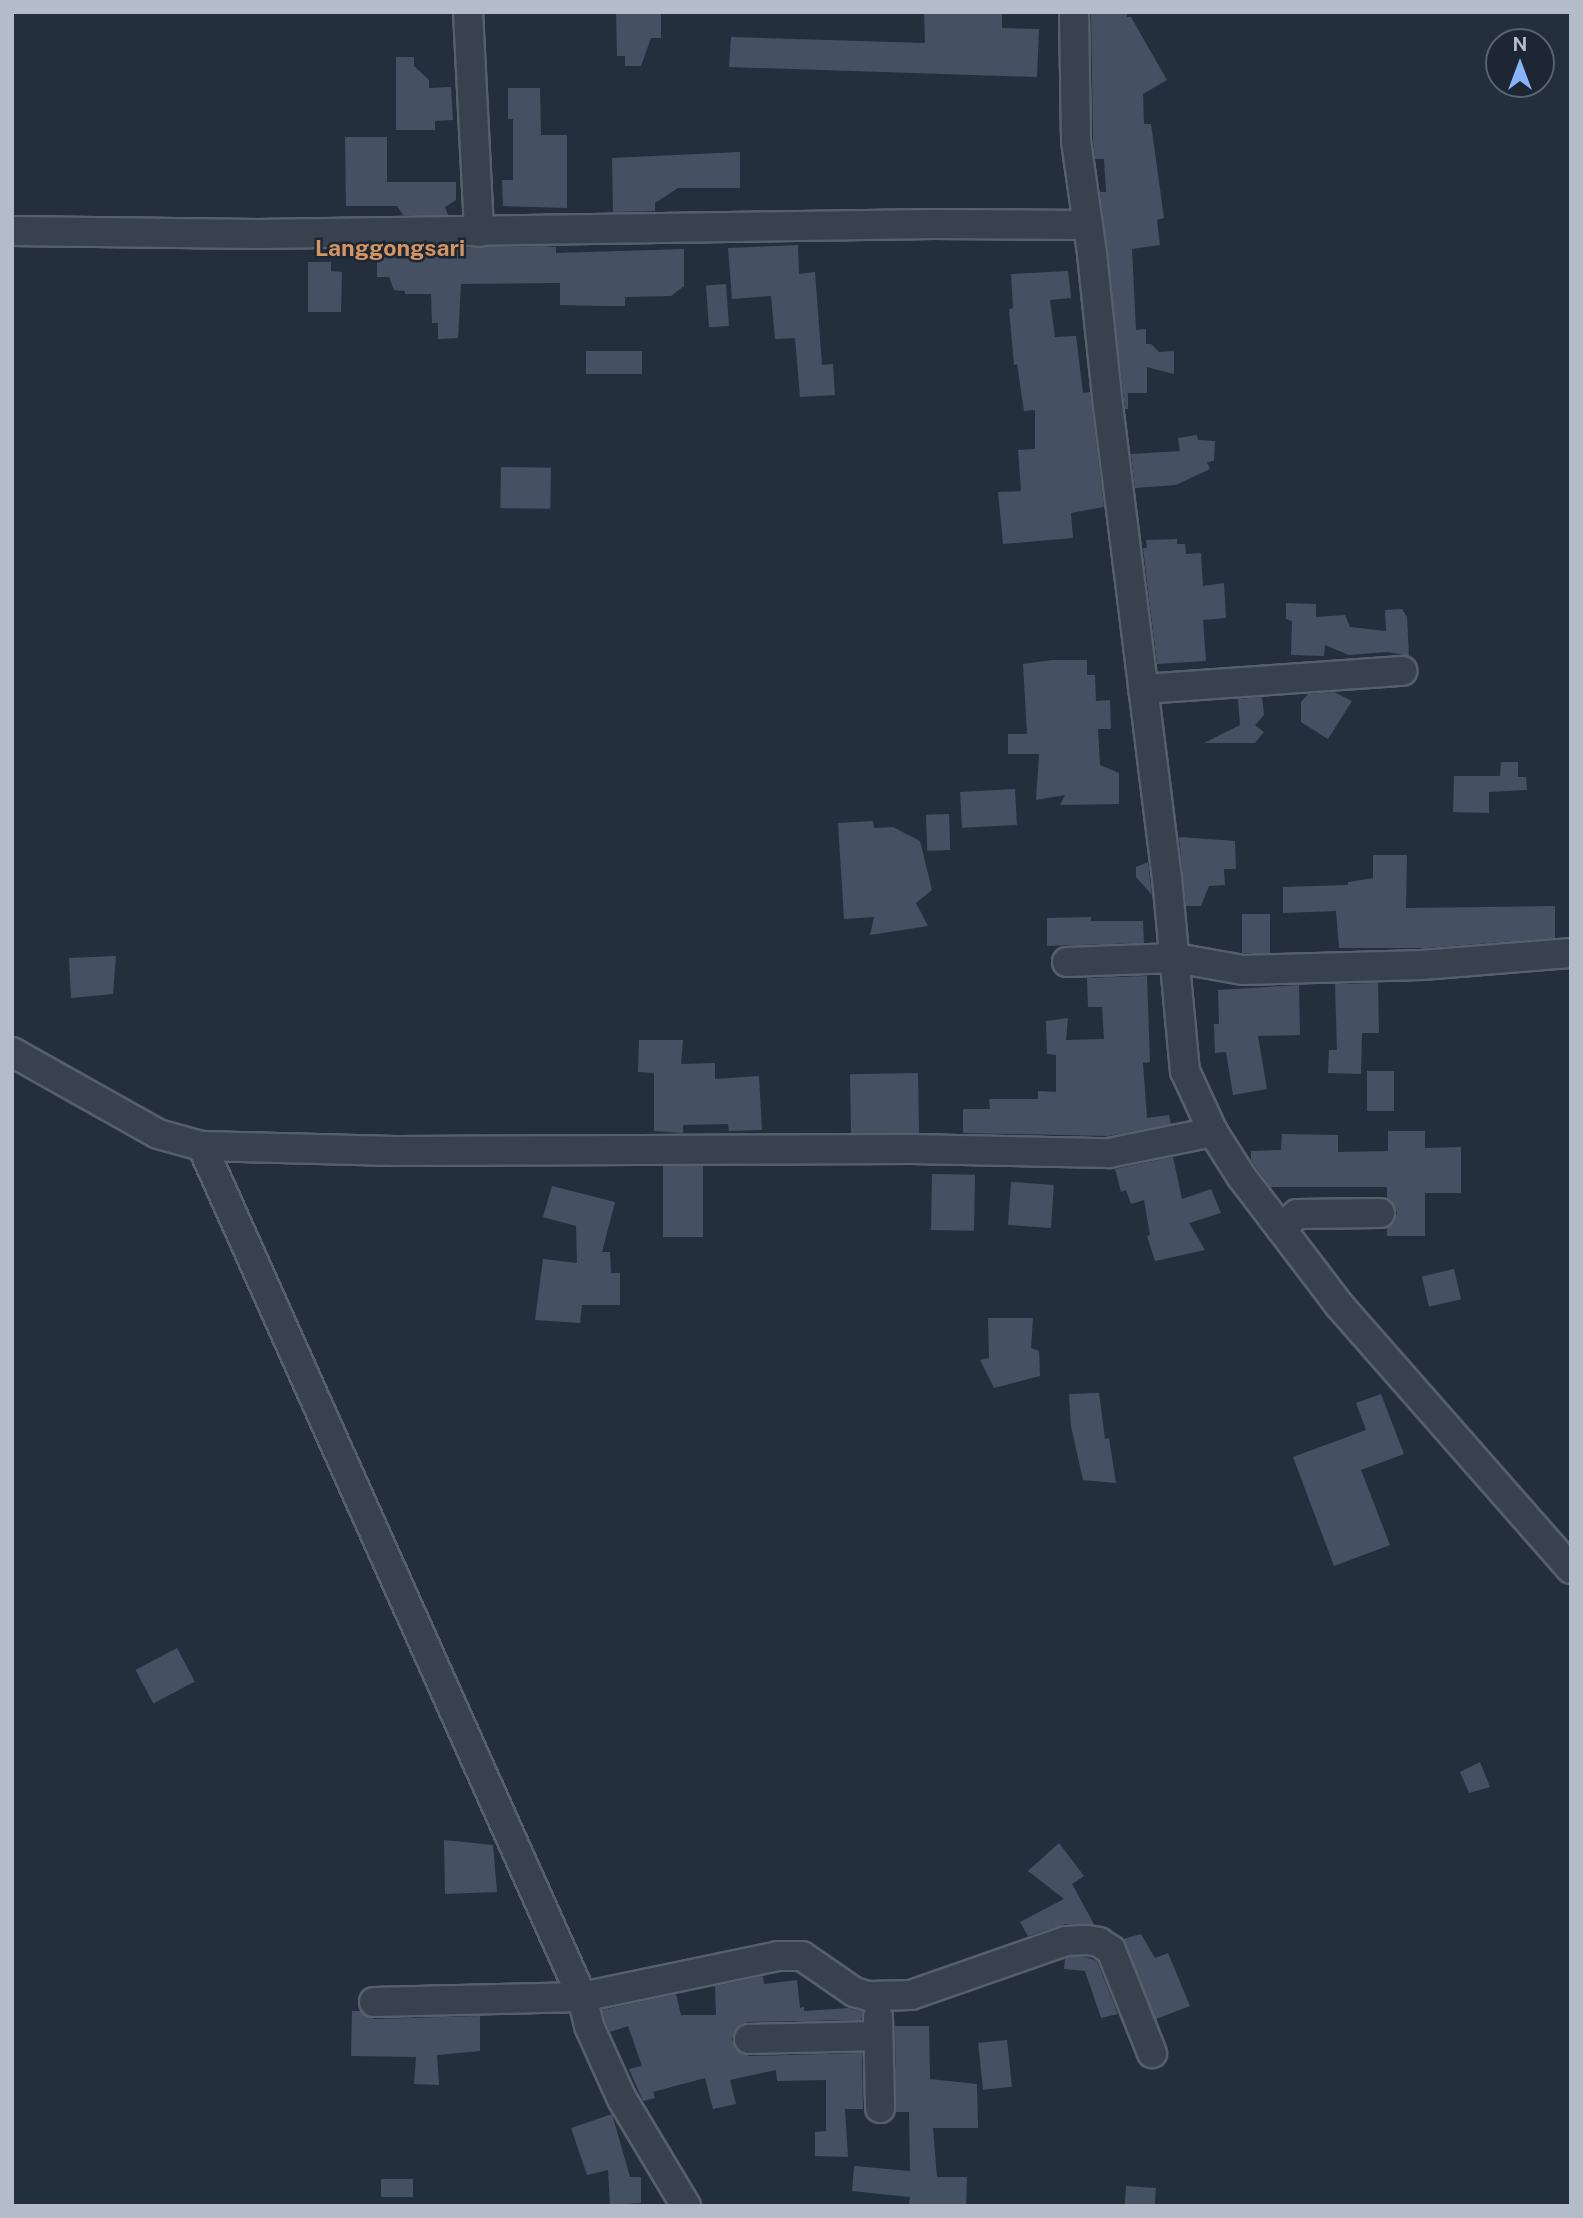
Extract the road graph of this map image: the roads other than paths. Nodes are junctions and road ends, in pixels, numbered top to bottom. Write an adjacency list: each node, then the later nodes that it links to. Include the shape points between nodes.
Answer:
1 (468, 12): 5 (street)
2 (1074, 12): 3 (street, via 1076,141)
3 (1088, 225): 5 (street); 7 (street)
4 (12, 231): 5 (street)
5 (479, 232)
6 (1402, 671): 7 (street)
7 (1143, 689): 9 (street)
8 (1571, 953): 9 (street, via 1422,965 1243,970)
9 (1176, 958): 10 (street); 12 (street, via 1185,1071)
10 (1067, 962)
11 (12, 1052): 13 (street, via 158,1134)
12 (1213, 1132): 13 (street, via 1108,1153 395,1151); 15 (street)
13 (202, 1146): 18 (street)
14 (1380, 1213): 15 (street, via 1297,1214)
15 (1281, 1229): 16 (street, via 1340,1306)
16 (1570, 1566)
17 (878, 1996): 18 (street, via 854,1992 802,1956 778,1956); 20 (street); 22 (street, via 911,1995 1066,1941 1099,1942 1111,1950)
18 (582, 1997): 19 (street); 24 (street, via 589,2025 622,2099)
19 (374, 2002)
20 (878, 2036): 21 (street); 23 (street)
21 (749, 2039)
22 (1152, 2053)
23 (880, 2108)
24 (686, 2206)

